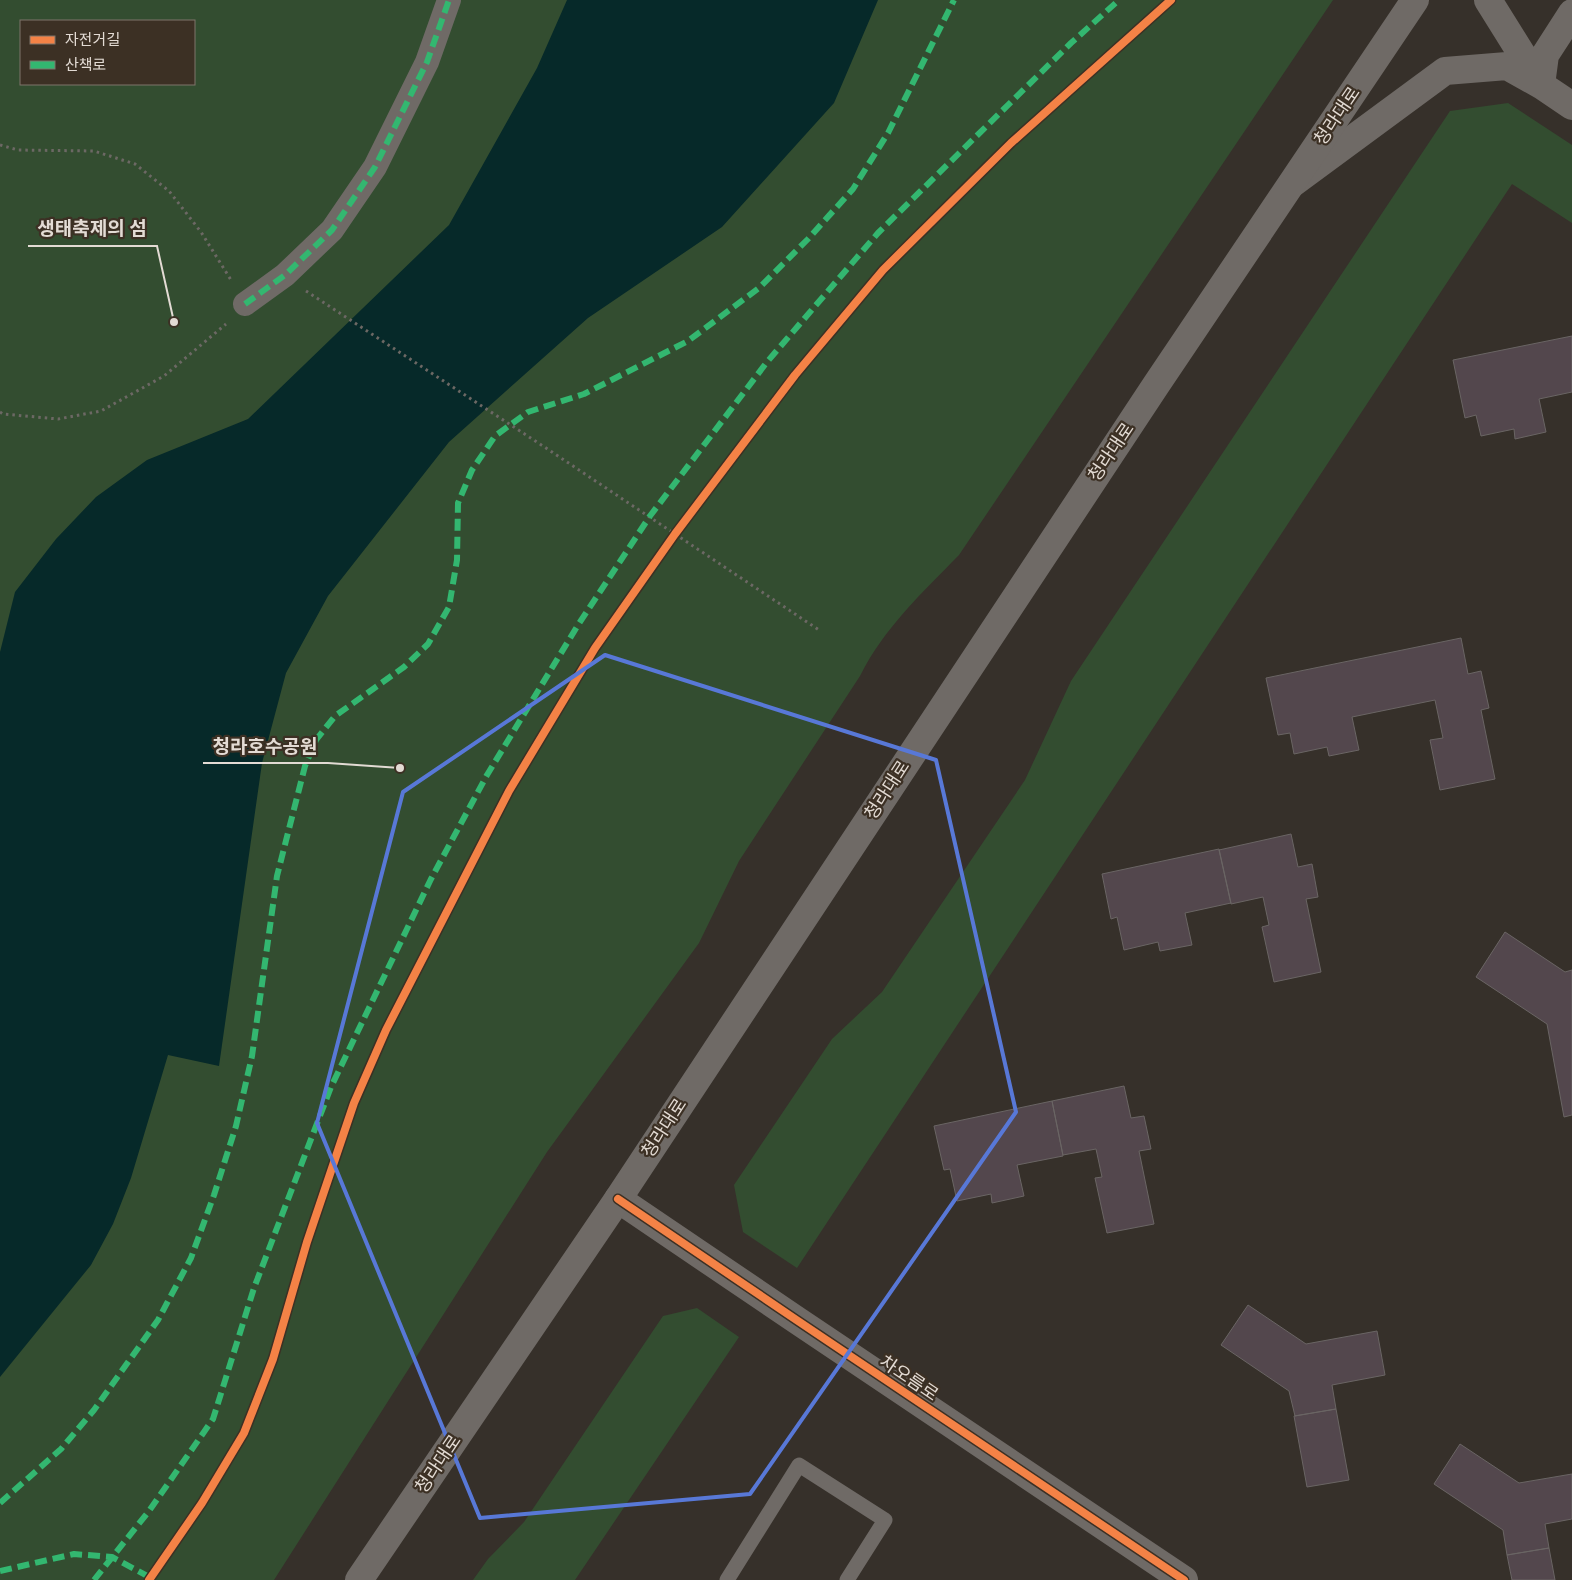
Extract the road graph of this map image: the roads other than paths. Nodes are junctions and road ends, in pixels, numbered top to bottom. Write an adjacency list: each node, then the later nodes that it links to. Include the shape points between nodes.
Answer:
1 (449, 0): 8 (street, via 427,62 375,166 359,190 332,230 285,275)
2 (1415, 0): 7 (main road, 청라대로)
3 (1488, 0): 5 (main road)
4 (1572, 13): 5 (main road, via 1545,55)
5 (1541, 85): 6 (main road); 7 (main road, via 1507,66 1445,71)
6 (1572, 106)
7 (1292, 184): 9 (main road, 청라대로)
8 (246, 304)
9 (618, 1199): 10 (main road, 청라대로); 13 (main road, 차오름로)
10 (360, 1580)
11 (727, 1580): 12 (lane, via 799,1465 885,1520)
12 (846, 1580)
13 (1184, 1580)

